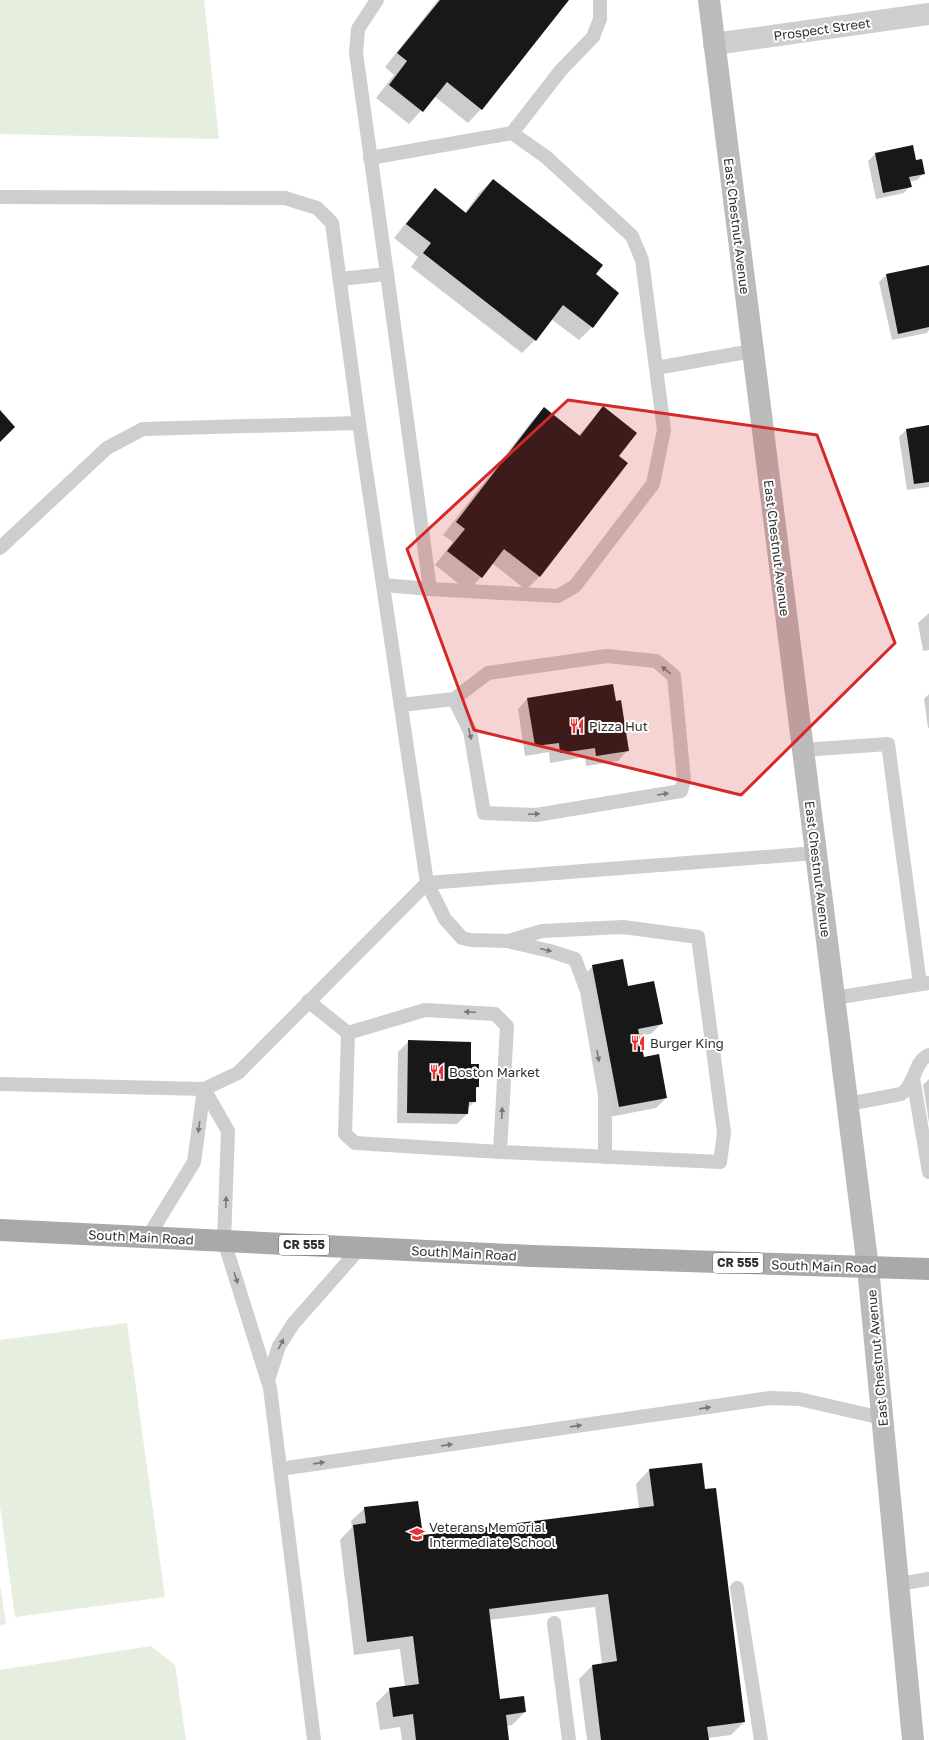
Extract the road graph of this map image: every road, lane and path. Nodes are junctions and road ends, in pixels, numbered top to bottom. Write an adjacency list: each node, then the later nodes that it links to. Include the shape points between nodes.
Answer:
1 (377, 0): 7 (lane, via 358,29 356,53)
2 (600, 0): 6 (lane, via 600,18 593,37 561,70)
3 (709, 0): 5 (street, East Chestnut Avenue)
4 (929, 14): 5 (street, Prospect Street)
5 (714, 44): 11 (street, East Chestnut Avenue)
6 (512, 133): 7 (lane); 12 (lane, via 546,157 632,236 642,260)
7 (370, 158): 9 (lane)
8 (0, 197): 10 (lane, via 285,198 317,208 332,223)
9 (387, 274): 10 (lane); 16 (lane)
10 (340, 279): 13 (lane)
11 (752, 351): 12 (lane); 19 (street, East Chestnut Avenue)
12 (656, 368): 16 (lane, via 664,430 653,484 576,586 558,596)
13 (359, 423): 14 (lane, via 143,429 107,448); 15 (lane)
14 (0, 548)
15 (383, 586): 16 (lane); 18 (lane)
16 (430, 589)
17 (454, 699): 17 (lane, one-way to 17, via 470,730 484,812 536,815 681,791 684,780 674,676 656,661 607,656 488,673); 18 (lane)
18 (401, 705): 21 (lane)
19 (803, 750): 20 (street, East Chestnut Avenue); 23 (lane, via 888,744)
20 (816, 853): 21 (lane); 24 (street, East Chestnut Avenue)
21 (427, 883): 22 (lane, via 445,919 462,938); 25 (lane)
22 (508, 941): 33 (lane, one-way to 33, via 575,958 587,991 605,1095); 33 (lane, via 542,931 623,927 698,937 724,1133 720,1162)
23 (925, 983): 24 (lane)
24 (834, 998): 31 (street, East Chestnut Avenue)
25 (308, 1001): 26 (lane); 30 (lane, via 238,1073)
26 (348, 1033): 32 (lane, via 345,1134 355,1143); 32 (lane, one-way to 26, via 507,1026 495,1014 425,1010)
27 (929, 1055): 28 (lane, via 923,1057)
28 (913, 1078): 31 (lane, via 906,1091 901,1094); 34 (lane)
29 (0, 1084): 30 (lane)
30 (204, 1088): 36 (lane, one-way to 36, via 194,1162); 37 (lane, one-way to 30, via 228,1131)
31 (848, 1104): 39 (street, East Chestnut Avenue)
32 (500, 1152): 33 (lane)
33 (605, 1157)
34 (929, 1172)
35 (0, 1230): 36 (main road, South Main Road / CR 555)
36 (148, 1237): 37 (main road, South Main Road / CR 555)
37 (224, 1241): 38 (main road, South Main Road / CR 555); 41 (lane, one-way to 41)
38 (360, 1248): 39 (main road, South Main Road / CR 555); 41 (lane, one-way to 38, via 279,1346 293,1324)
39 (868, 1268): 40 (main road, South Main Road / CR 555); 42 (street, East Chestnut Avenue)
40 (929, 1269)
41 (268, 1380): 43 (lane)
42 (882, 1418): 43 (lane, one-way to 42, via 770,1398 799,1399); 45 (street, East Chestnut Avenue)
43 (280, 1469): 48 (lane)
44 (929, 1579): 45 (lane)
45 (898, 1584): 51 (street, East Chestnut Avenue)
46 (737, 1588): 50 (lane)
47 (554, 1623): 49 (lane)
48 (314, 1740)
49 (569, 1740)
50 (761, 1740)
51 (913, 1740)

